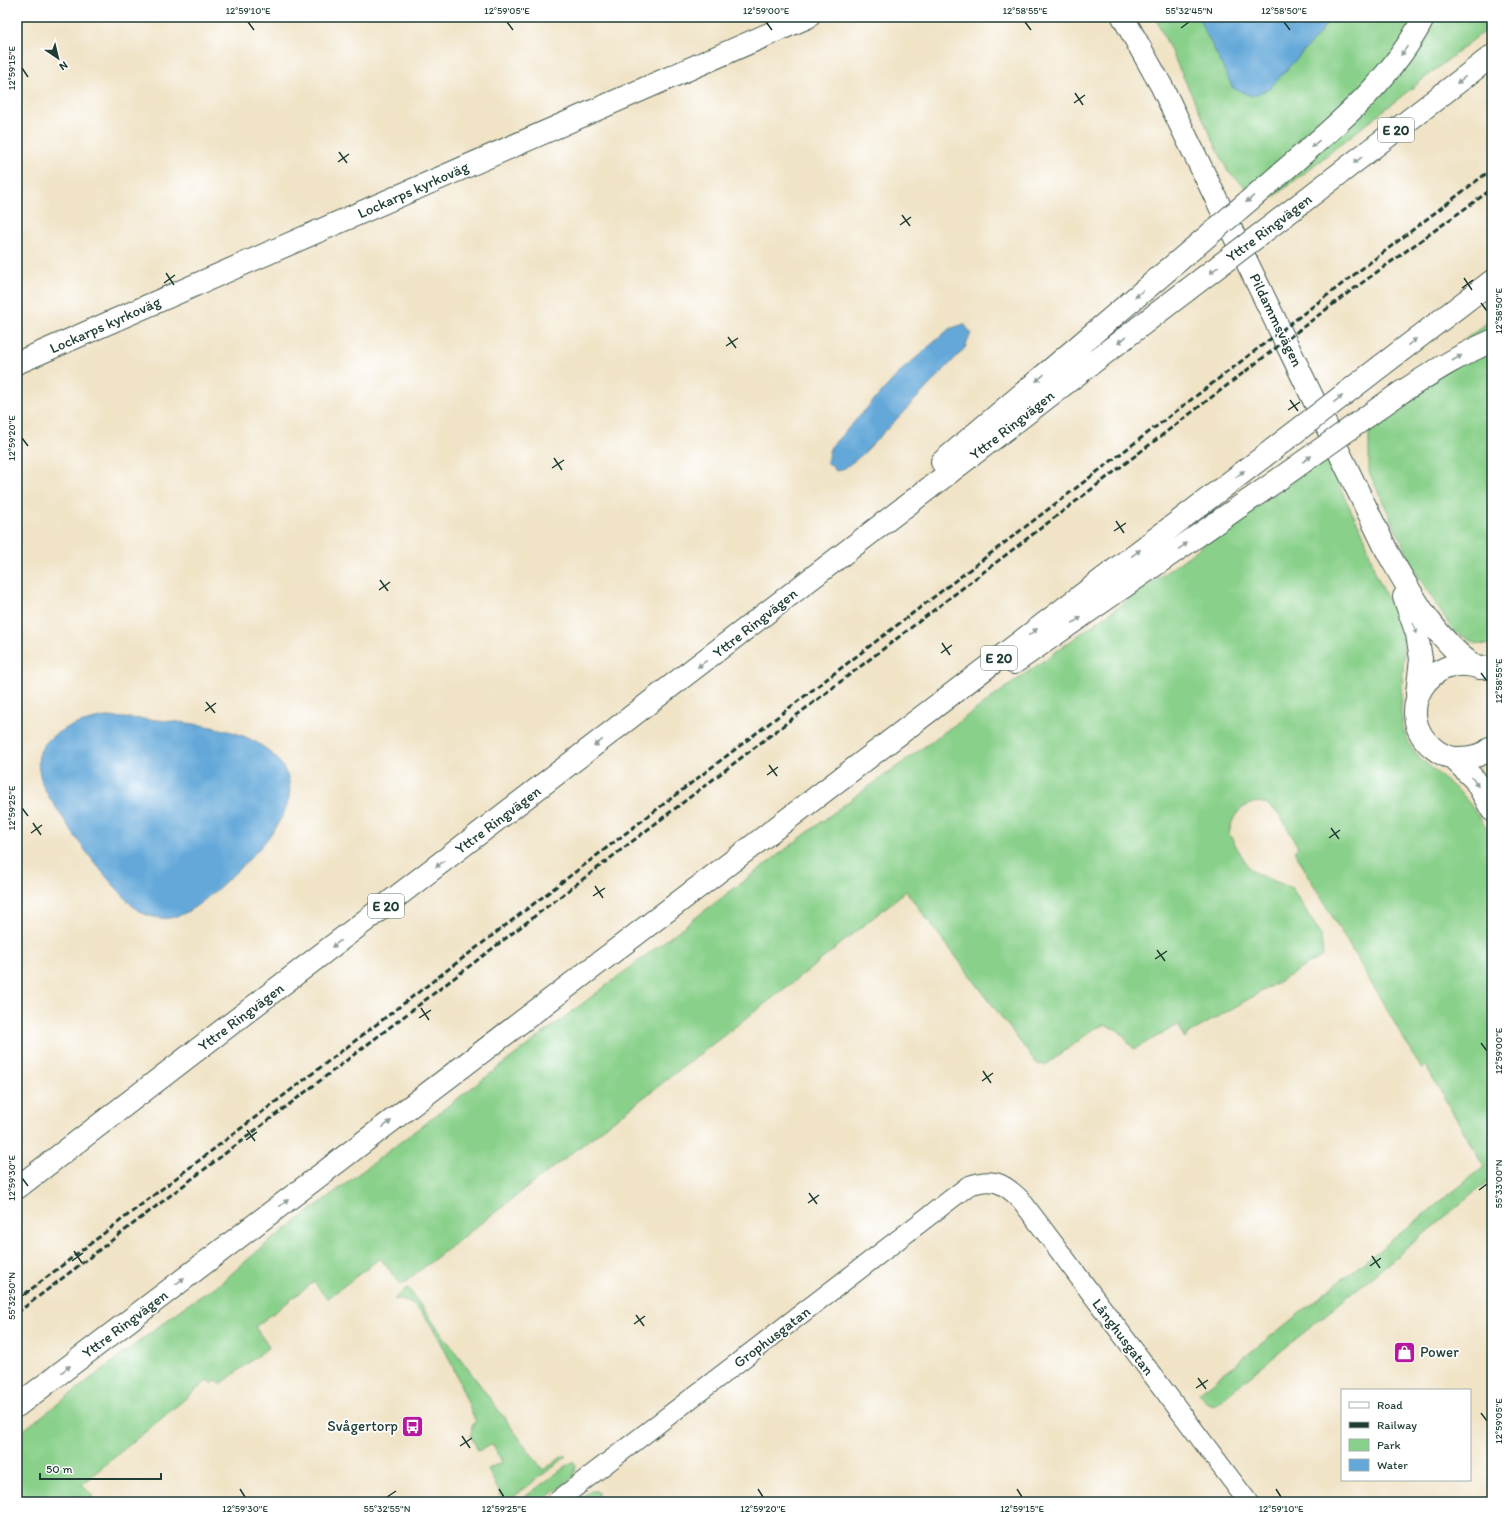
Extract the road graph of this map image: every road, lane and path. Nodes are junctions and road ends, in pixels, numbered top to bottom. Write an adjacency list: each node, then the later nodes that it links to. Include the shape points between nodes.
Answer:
1 (808, 17): 11 (main road, Lockarps kyrkoväg)
2 (1123, 17): 8 (main road, Pildammsvägen)
3 (1133, 17): 7 (main road, Pildammsvägen)
4 (1141, 17): 7 (main road)
5 (1424, 17): 13 (main road, one-way to 13, bridge, via 1414,37 1393,67 1365,99)
6 (1492, 56): 13 (main road, Yttre Ringvägen / E 20, one-way to 13, bridge)
7 (1155, 66): 8 (main road, Pildammsvägen)
8 (1162, 87): 12 (main road, Pildammsvägen)
9 (1492, 281): 19 (main road, Yttre Ringvägen / E 20, one-way to 9, bridge)
10 (1492, 341): 19 (main road, one-way to 10, bridge, via 1400,393 1466,353)
11 (17, 363)
12 (1388, 553): 14 (main road, Pildammsvägen, via 1416,602 1441,636); 15 (main road, Pildammsvägen, one-way to 15, via 1417,634 1421,659)
13 (755, 623): 21 (main road, Yttre Ringvägen / E 20, one-way to 21)
14 (1484, 669): 15 (main road, Pildammsvägen, via 1456,665 1439,670 1426,681)
15 (1417, 697): 17 (main road, Pildammsvägen, via 1414,712 1420,733 1438,752)
16 (1492, 747): 17 (main road, Pildammsvägen, via 1479,755)
17 (1453, 758): 18 (main road, Pildammsvägen, one-way to 18, via 1475,780)
18 (1492, 810)
19 (734, 858): 22 (main road, Yttre Ringvägen / E 20, one-way to 19)
20 (992, 1181): 23 (street, Grophusgatan, via 968,1186); 24 (street, Långhusgatan, via 1004,1185 1021,1200)
21 (17, 1188)
22 (17, 1407)
23 (556, 1502)
24 (1248, 1502)

